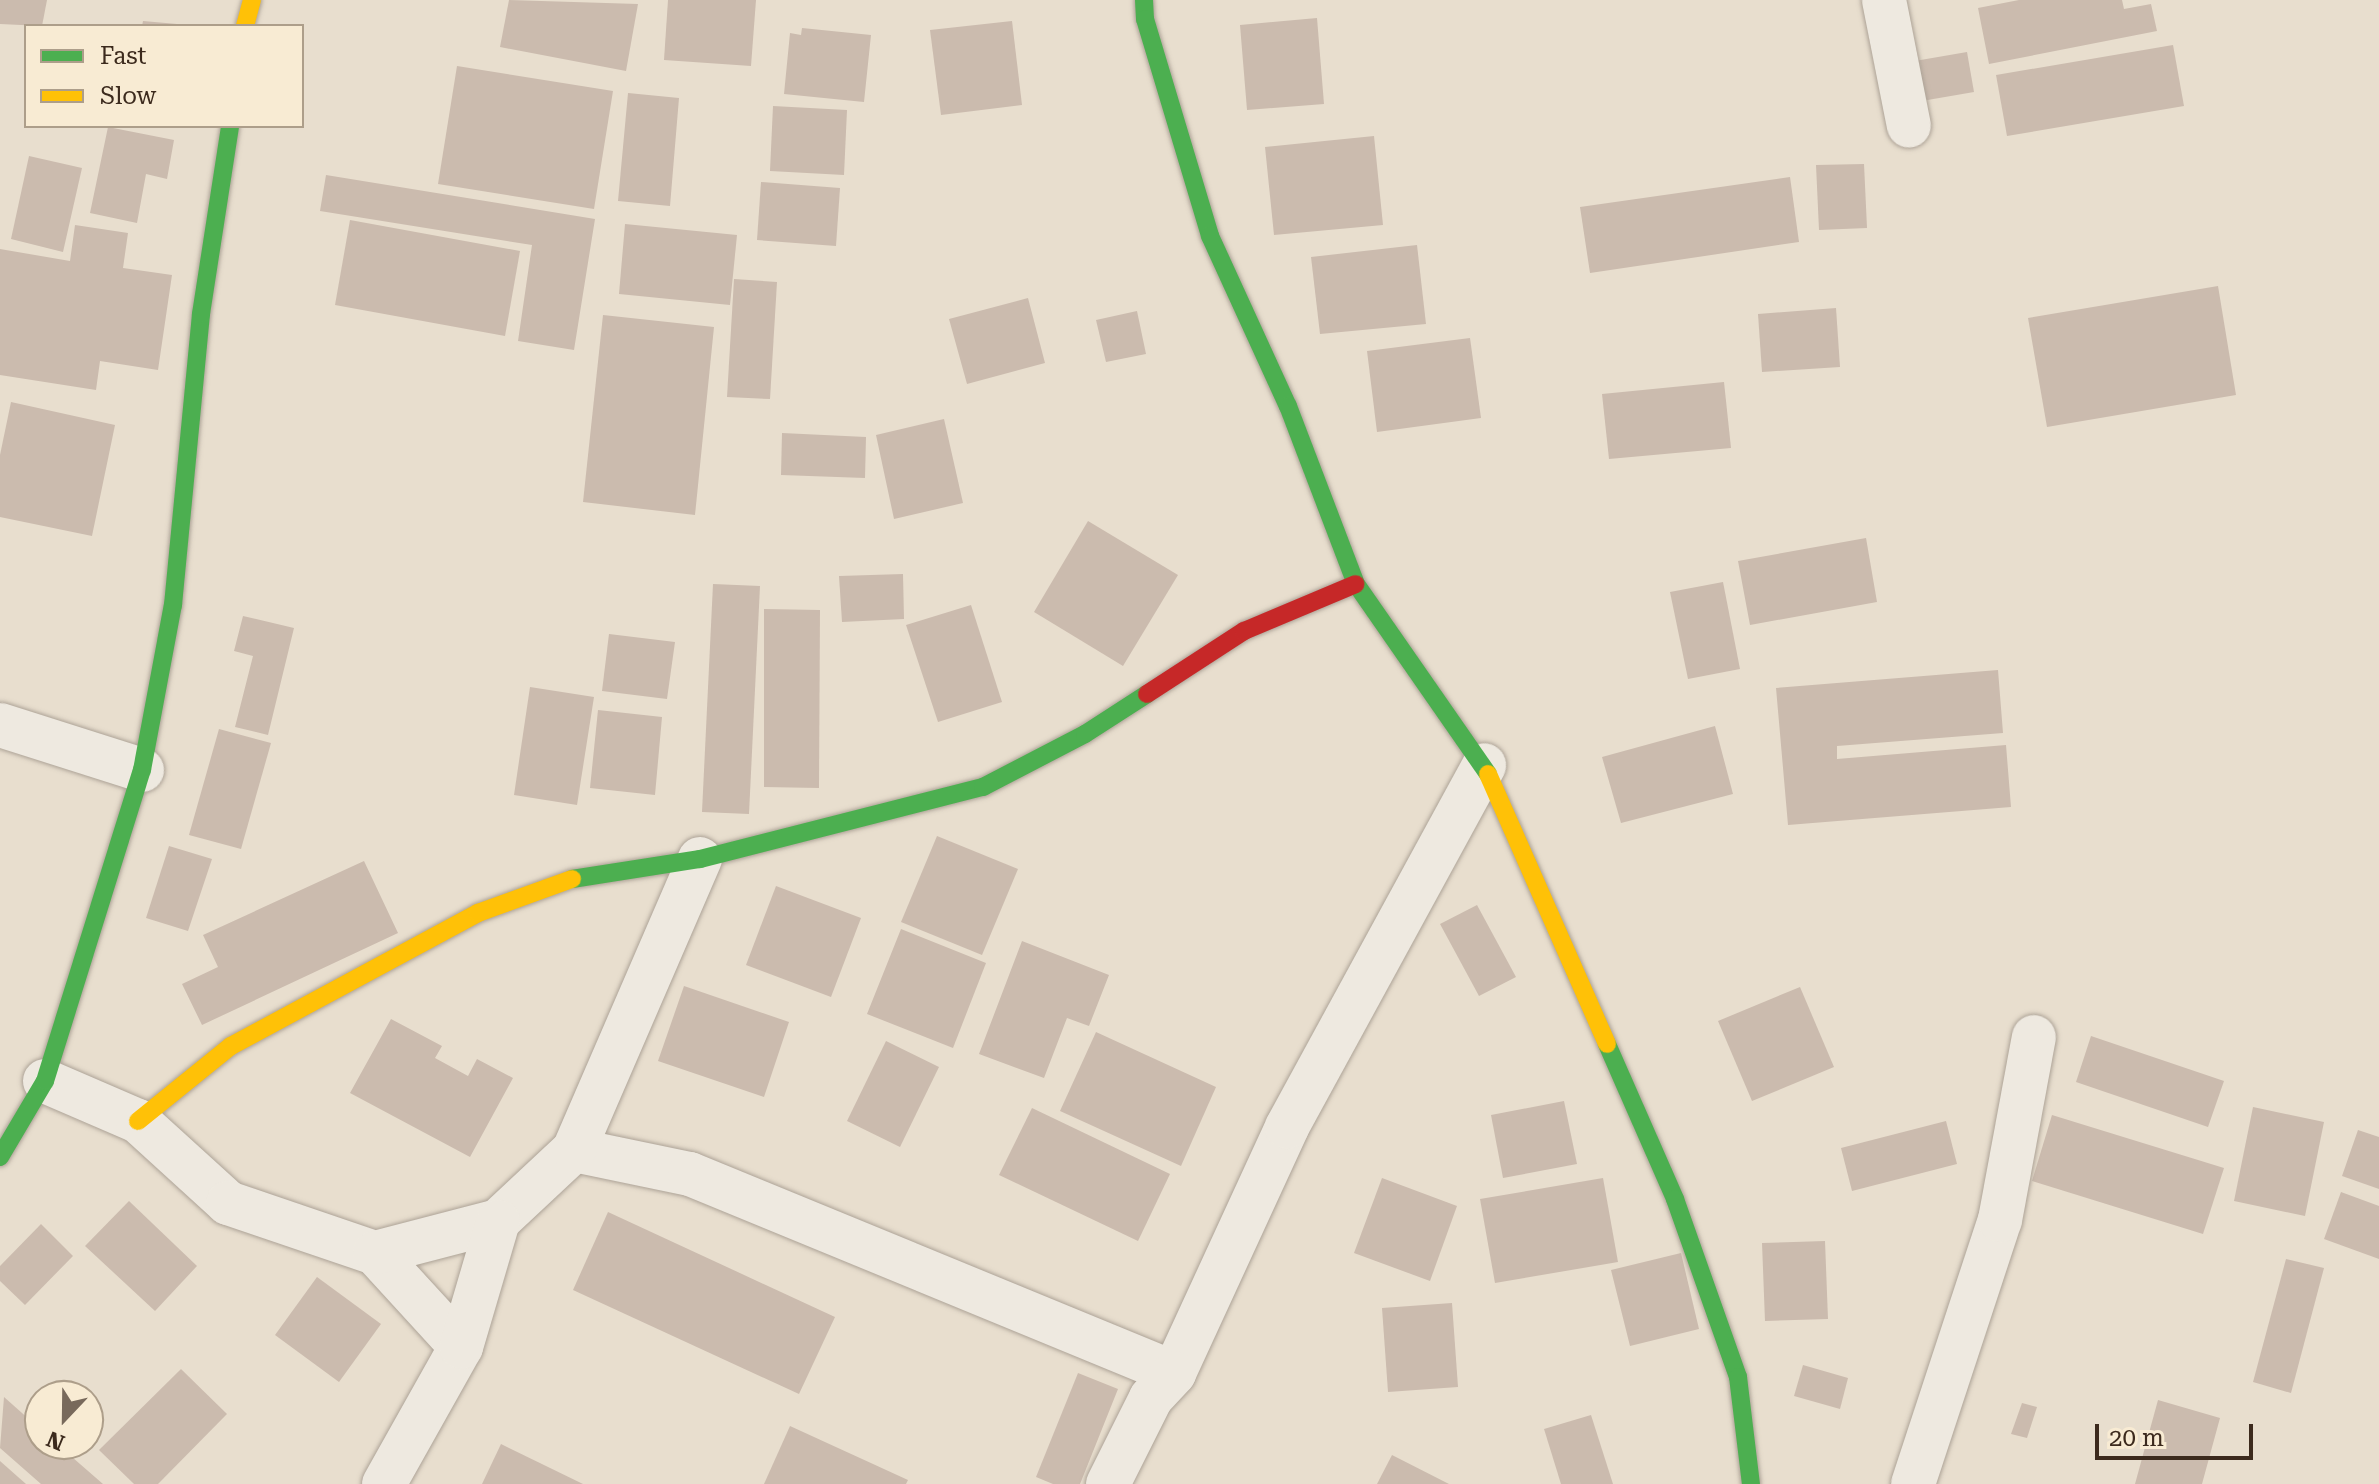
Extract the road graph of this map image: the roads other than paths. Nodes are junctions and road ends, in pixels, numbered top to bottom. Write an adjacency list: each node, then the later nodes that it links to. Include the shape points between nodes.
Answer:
1 (252, 0): 4 (street)
2 (1144, 0): 7 (street, via 1145,19 1210,236 1288,406)
3 (1884, 0): 5 (street)
4 (246, 24)
5 (1909, 126)
6 (230, 128): 10 (street, via 201,314 173,605)
7 (1356, 584): 9 (street); 11 (street, via 1244,631 1085,734 983,787)
8 (0, 725): 10 (street)
9 (1484, 765): 20 (street, via 1287,1127); 23 (street, via 1675,1199 1738,1377)
10 (142, 770): 13 (street)
11 (700, 859): 14 (street, via 591,872 478,913 231,1046); 15 (street)
12 (2034, 1037): 24 (street, via 2000,1220)
13 (45, 1081): 14 (street); 16 (street)
14 (138, 1121): 18 (street, via 228,1203)
15 (574, 1150): 17 (street); 20 (street, via 690,1174)
16 (0, 1157)
17 (498, 1221): 18 (street); 19 (street)
18 (375, 1253): 19 (street)
19 (461, 1347): 21 (street)
20 (1174, 1373): 22 (street, via 1151,1398)
21 (384, 1484)
22 (1108, 1484)
23 (1751, 1484)
24 (1913, 1484)

